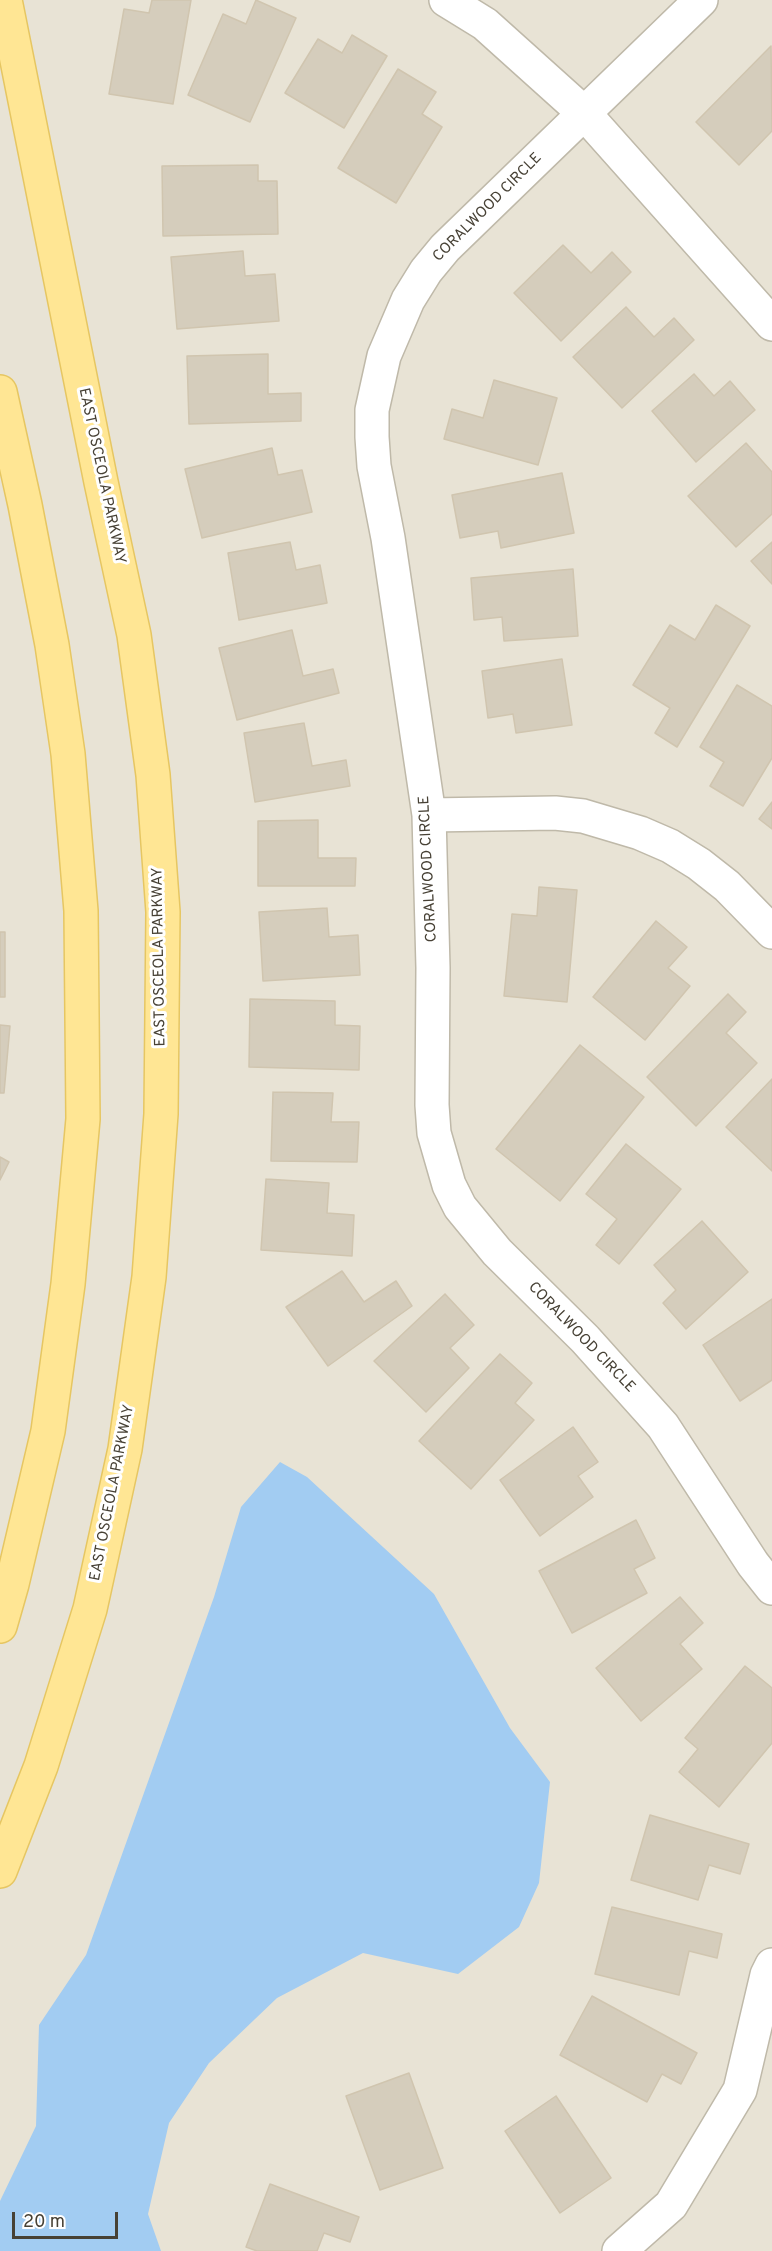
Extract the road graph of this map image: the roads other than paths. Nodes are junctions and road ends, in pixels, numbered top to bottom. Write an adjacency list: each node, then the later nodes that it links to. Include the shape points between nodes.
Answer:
1 (5, 0): 11 (main road, EAST OSCEOLA PARKWAY, via 135,635 153,775 163,912 160,1126 149,1277 125,1449 90,1609 41,1766)
2 (446, 0): 4 (street, via 485,24)
3 (701, 0): 4 (street, CORALWOOD CIRCLE)
4 (584, 113): 5 (street); 7 (street, CORALWOOD CIRCLE, via 426,271 395,327 376,385 372,410 374,466)
5 (772, 324)
6 (0, 392): 10 (main road, via 52,645 68,754 81,911 83,1107 68,1284 48,1431)
7 (429, 815): 8 (street, via 555,813 583,816 640,833 699,864); 9 (street, CORALWOOD CIRCLE, via 434,968 432,1105 434,1133 448,1185 490,1244 585,1339 663,1426)
8 (772, 932)
9 (772, 1588)
10 (0, 1626)
11 (0, 1871)
12 (772, 1965): 13 (street, via 740,2090 671,2205)
13 (619, 2251)

